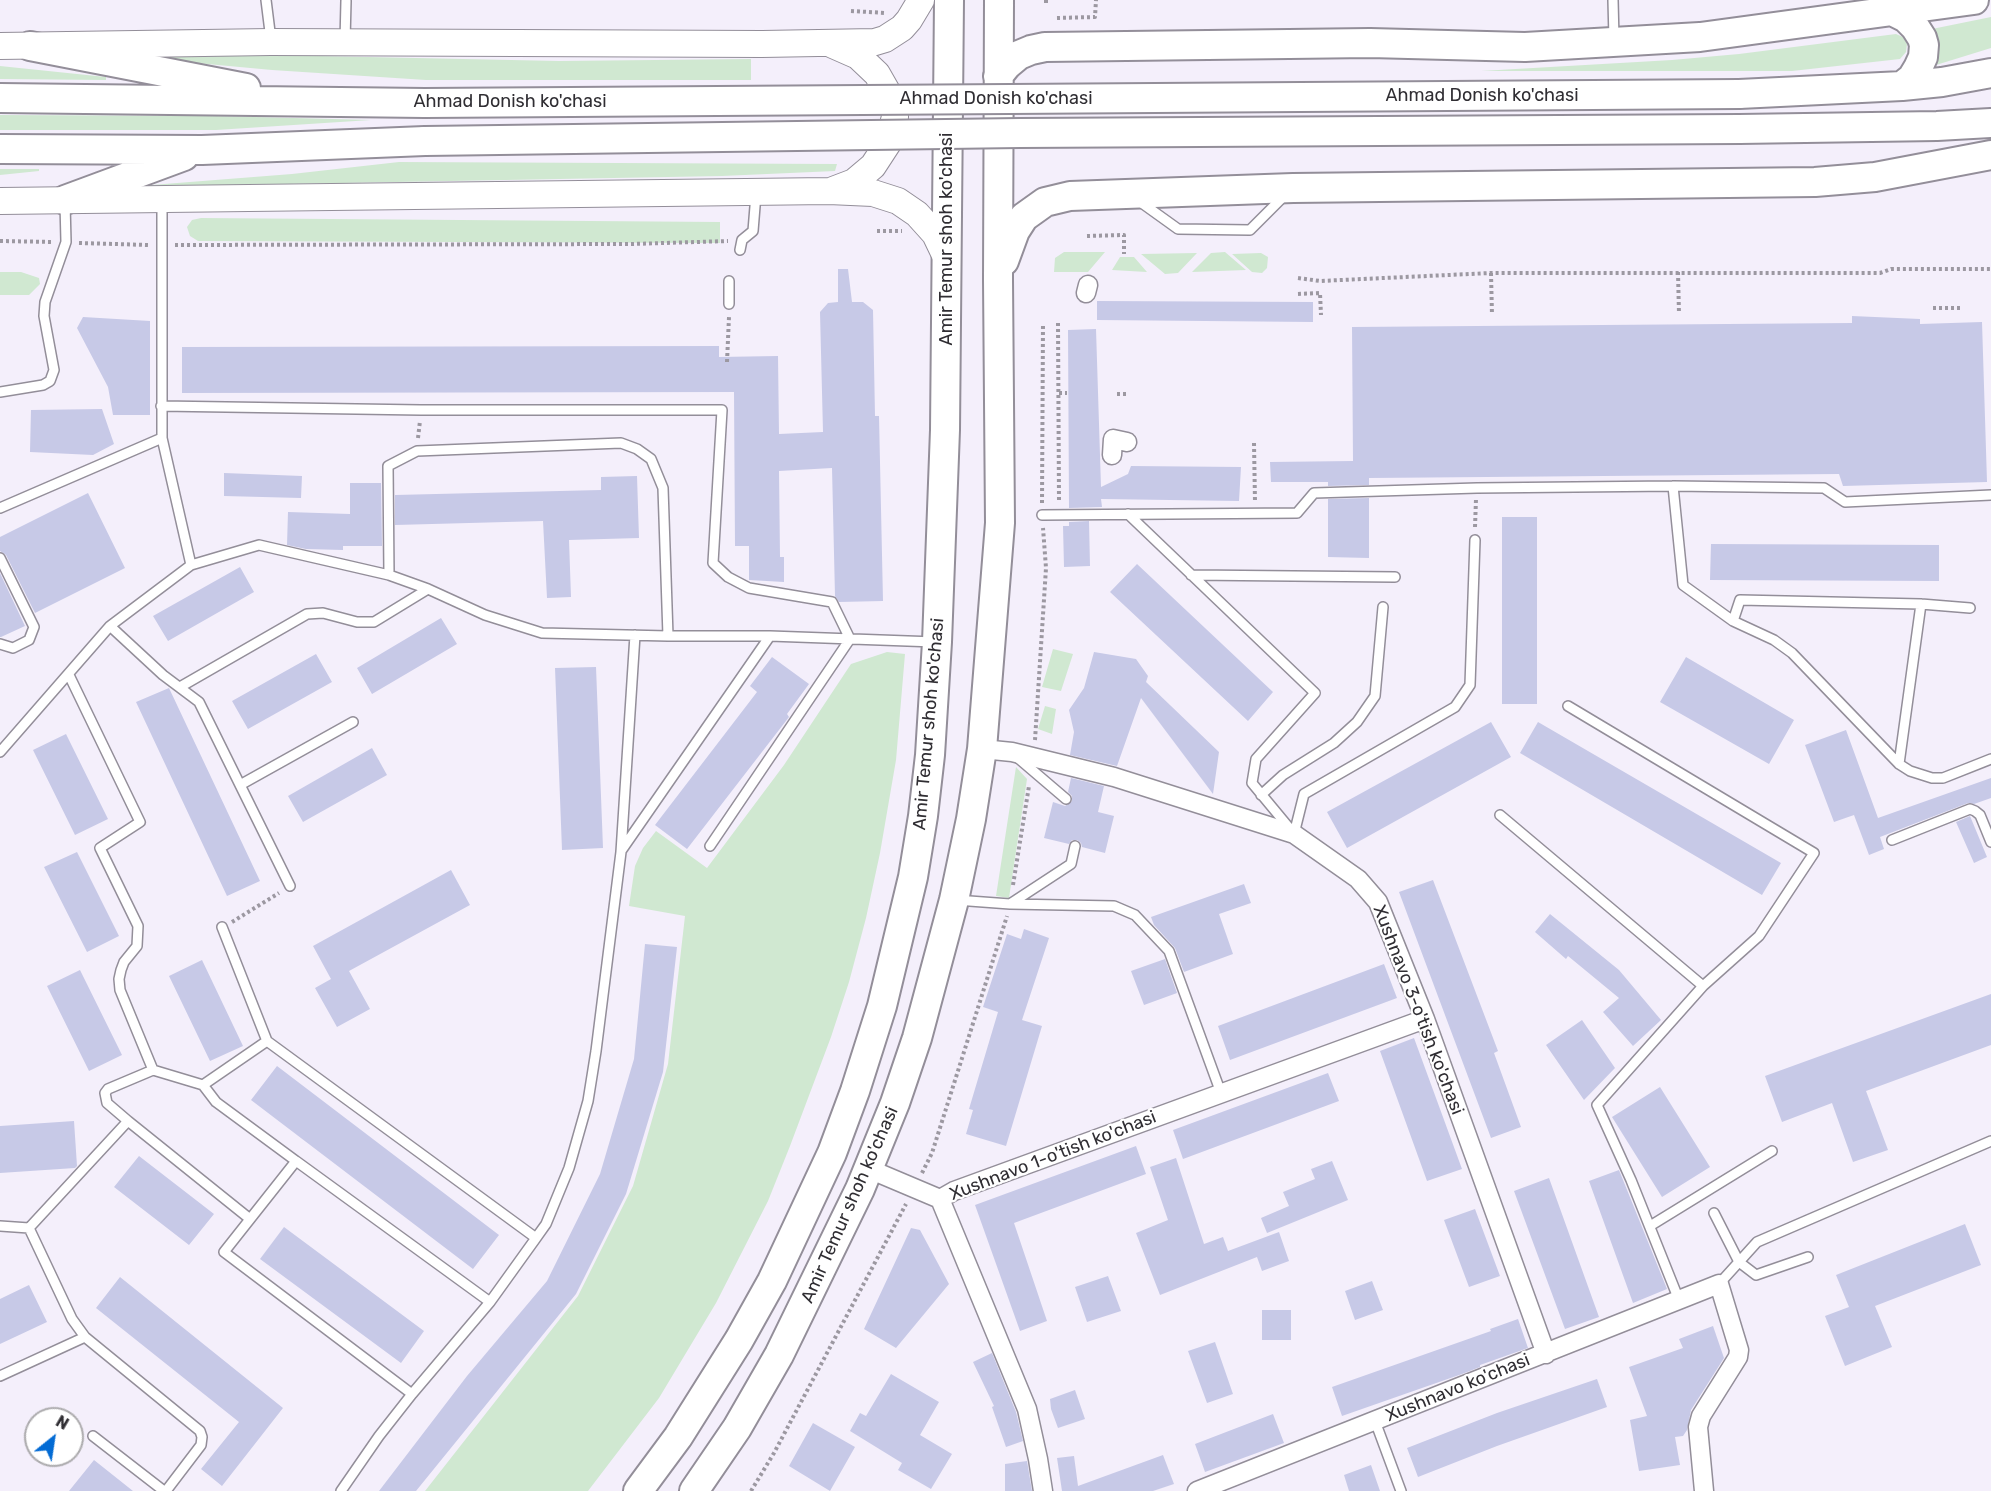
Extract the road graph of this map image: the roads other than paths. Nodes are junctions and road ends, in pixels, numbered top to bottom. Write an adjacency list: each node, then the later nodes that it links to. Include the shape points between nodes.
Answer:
1 (266, 0): 9 (lane)
2 (921, 0): 12 (street, via 909,20 885,39)
3 (949, 0): 34 (main road, Amir Temur shoh ko'chasi)
4 (1612, 0): 10 (lane)
5 (1974, 0): 8 (main road)
6 (346, 1): 11 (lane)
7 (1004, 11): 16 (main road, Amir Temur shoh ko'chasi)
8 (1892, 11): 10 (main road, via 1700,37); 17 (main road, via 1915,27 1924,45 1918,68)
9 (271, 42): 11 (street); 14 (street)
10 (1614, 42): 16 (main road, via 1525,46 1370,43 1045,47 1019,56)
11 (345, 43): 12 (street)
12 (820, 43): 27 (street, via 846,49 868,64 886,88 895,117 888,143 873,165 854,182)
13 (0, 46): 14 (street)
14 (30, 46): 19 (main road)
15 (1991, 73): 17 (main road, Ahmad Donish ko'chasi)
16 (999, 76): 35 (main road, Amir Temur shoh ko'chasi)
17 (1902, 86): 19 (main road, Ahmad Donish ko'chasi, bridge, via 1739,94)
18 (0, 98): 19 (main road, Ahmad Donish ko'chasi)
19 (319, 102)
20 (1991, 123): 23 (main road, Ahmad Donish ko'chasi, bridge, via 1739,129 1032,132 425,141)
21 (1991, 135): 25 (main road)
22 (0, 149): 23 (main road, Ahmad Donish ko'chasi)
23 (202, 150): 31 (main road)
24 (1991, 155): 25 (main road)
25 (1875, 177): 26 (main road, via 1815,182)
26 (1293, 188): 29 (main road); 29 (lane, via 1250,230 1178,229)
27 (829, 191): 28 (street); 34 (street, via 873,193 898,201 927,224)
28 (756, 193): 30 (street); 33 (lane, via 753,231)
29 (1130, 194): 35 (main road, via 1062,196 1037,206 1015,231)
30 (162, 199): 31 (street); 39 (lane)
31 (65, 200): 32 (street); 38 (lane, via 66,242 45,302 44,316 54,370 50,381 43,385)
32 (0, 201)
33 (741, 245)
34 (946, 257): 64 (main road, Amir Temur shoh ko'chasi, via 945,430)
35 (998, 280): 70 (main road, Amir Temur shoh ko'chasi, via 1000,523)
36 (729, 281): 37 (lane)
37 (729, 304)
38 (0, 392)
39 (161, 406): 40 (lane); 63 (lane, via 722,410 713,563 749,588 832,602)
40 (162, 438): 45 (lane); 50 (lane)
41 (1127, 442): 42 (street, via 1113,439)
42 (1112, 455)
43 (1673, 486): 44 (lane, via 1824,488 1845,502); 46 (lane, via 1314,493 1297,513); 58 (lane, via 1683,585)
44 (1991, 495)
45 (0, 508)
46 (1128, 514): 47 (lane); 52 (lane)
47 (1042, 515)
48 (1475, 540): 79 (lane, via 1470,685 1455,707 1304,794)
49 (0, 558): 65 (lane, via 34,627 29,640 13,648)
50 (191, 565): 51 (lane, via 259,545); 59 (lane)
51 (389, 575): 54 (lane); 61 (lane, via 388,466 417,451 621,443 651,459 663,488)
52 (1191, 575): 53 (lane); 76 (lane, via 1315,693 1256,759 1252,783)
53 (1395, 577)
54 (428, 589): 60 (lane, via 485,615 542,633); 67 (lane, via 374,622 307,614)
55 (1921, 604): 57 (lane); 58 (lane, via 1740,600); 74 (lane)
56 (1383, 607): 76 (lane, via 1375,696 1358,722)
57 (1970, 608)
58 (1733, 621): 74 (lane, via 1792,653)
59 (110, 626): 66 (lane); 67 (lane)
60 (635, 635): 61 (lane); 84 (lane)
61 (668, 636): 62 (lane)
62 (770, 636): 63 (lane); 84 (lane)
63 (850, 639): 64 (lane); 82 (lane)
64 (937, 642): 120 (main road, Amir Temur shoh ko'chasi, via 930,755 913,877 882,1005 855,1091 832,1153 772,1281 703,1398)
65 (0, 644)
66 (69, 675): 71 (lane); 92 (lane, via 140,822 100,848 138,926 137,946 121,970 120,990)
67 (180, 687): 75 (lane, via 199,702)
68 (1568, 706): 89 (lane, via 1814,853 1759,936)
69 (353, 722): 75 (lane)
70 (982, 749): 72 (street, Xushnavo 3-o'tish ko'chasi); 86 (main road, Amir Temur shoh ko'chasi)
71 (0, 752)
72 (1012, 752): 77 (lane); 79 (street, Xushnavo 3-o'tish ko'chasi, via 1114,777)
73 (1991, 759): 74 (lane, via 1943,778 1916,774)
74 (1899, 764)
75 (240, 785): 85 (lane)
76 (1262, 795): 79 (lane)
77 (1066, 800)
78 (1500, 815): 89 (lane)
79 (1294, 834): 90 (street, Xushnavo 3-o'tish ko'chasi, via 1358,879 1378,902)
80 (1893, 840): 81 (lane, via 1970,809 1980,815)
81 (1991, 842)
82 (710, 846)
83 (1076, 846): 87 (lane, via 1071,864)
84 (621, 852): 106 (lane, via 588,1101 559,1196)
85 (290, 886)
86 (954, 900): 87 (lane); 99 (main road, Amir Temur shoh ko'chasi, via 917,1038)
87 (1010, 904): 94 (lane, via 1114,906 1135,915 1169,951)
88 (222, 927): 91 (lane)
89 (1703, 986): 104 (lane, via 1598,1105)
90 (1425, 1019): 94 (street, Xushnavo 1-o'tish ko'chasi); 113 (street, Xushnavo 3-o'tish ko'chasi)
91 (267, 1041): 93 (lane); 106 (lane)
92 (153, 1070): 93 (lane); 95 (lane, via 105,1093 107,1103)
93 (203, 1085): 98 (lane, via 216,1102)
94 (1221, 1093): 100 (street, Xushnavo 1-o'tish ko'chasi)
95 (128, 1121): 102 (lane); 105 (lane)
96 (1991, 1141): 108 (lane, via 1757,1242)
97 (1772, 1151): 104 (lane)
98 (296, 1161): 102 (lane); 111 (lane)
99 (869, 1168): 100 (street); 121 (main road, Amir Temur shoh ko'chasi, via 779,1355 737,1428)
100 (940, 1199): 122 (street, Xushnavo 1-o'tish ko'chasi, via 1028,1409)
101 (1714, 1213): 108 (lane)
102 (250, 1219): 115 (lane, via 224,1252)
103 (0, 1226): 105 (lane)
104 (1650, 1226): 110 (lane)
105 (29, 1228): 112 (lane, via 72,1319)
106 (536, 1238): 111 (lane)
107 (1808, 1257): 108 (lane, via 1756,1275)
108 (1739, 1262): 109 (lane)
109 (1719, 1284): 110 (street, Xushnavo ko'chasi); 125 (street, via 1739,1350 1698,1426)
110 (1679, 1300): 113 (street, Xushnavo ko'chasi)
111 (490, 1302): 115 (lane)
112 (85, 1337): 114 (lane); 118 (lane, via 200,1431 201,1445)
113 (1546, 1354): 116 (street, Xushnavo ko'chasi)
114 (0, 1376)
115 (412, 1394): 119 (lane)
116 (1375, 1421): 123 (street, Xushnavo ko'chasi); 124 (lane)
117 (93, 1436): 118 (lane)
118 (165, 1491)
119 (341, 1491)
120 (638, 1491)
121 (694, 1491)
122 (1043, 1491)
123 (1197, 1491)
124 (1401, 1491)
125 (1704, 1491)

